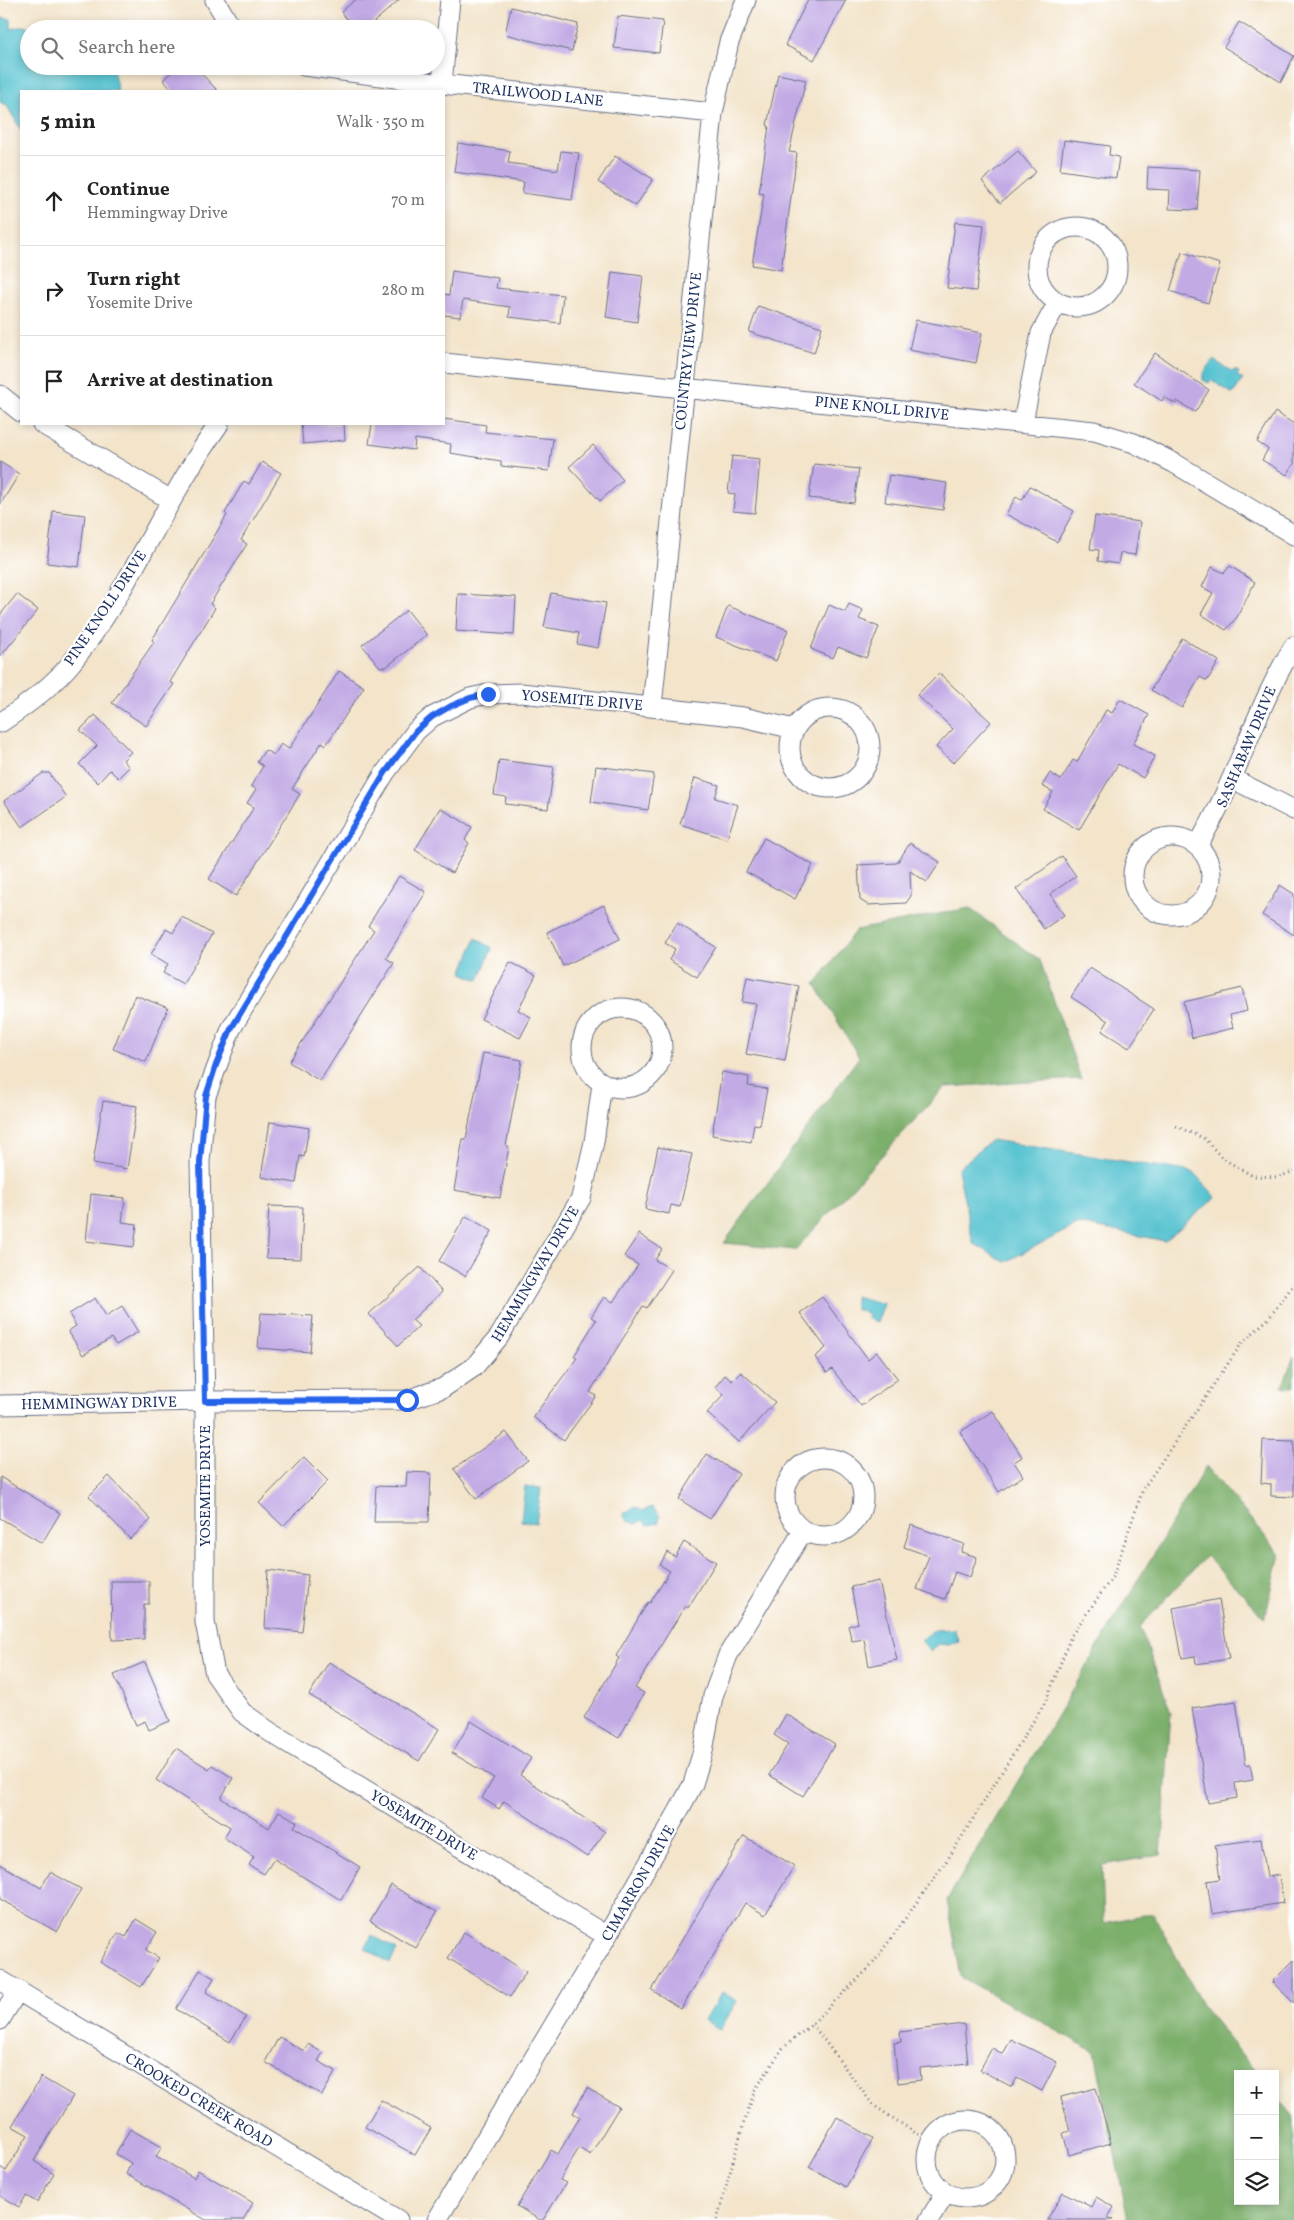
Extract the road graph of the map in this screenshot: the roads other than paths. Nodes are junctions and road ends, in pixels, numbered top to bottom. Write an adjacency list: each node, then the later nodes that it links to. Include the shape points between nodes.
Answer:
1 (215, 0): 4 (street)
2 (450, 0): 5 (street)
3 (746, 0): 9 (street, COUNTRY VIEW DRIVE, via 729,42)
4 (227, 20)
5 (445, 52)
6 (373, 75): 8 (street, TRAILWOOD LANE)
7 (443, 75): 8 (street)
8 (442, 84): 9 (street, TRAILWOOD LANE)
9 (713, 113): 12 (street, COUNTRY VIEW DRIVE)
10 (1058, 302): 10 (street, via 1084,307 1097,302 1108,292 1117,267 1107,241 1096,232 1085,228 1060,231 1042,248 1037,272 1040,284); 15 (street, via 1041,333)
11 (445, 363): 12 (street, PINE KNOLL DRIVE)
12 (684, 387): 15 (street, PINE KNOLL DRIVE); 21 (street, COUNTRY VIEW DRIVE)
13 (0, 395): 14 (street)
14 (20, 411)
15 (1023, 422): 19 (street, PINE KNOLL DRIVE, via 1094,431 1134,443)
16 (44, 425): 18 (street)
17 (218, 425): 18 (street, PINE KNOLL DRIVE)
18 (171, 500): 22 (street, PINE KNOLL DRIVE, via 130,577 72,662 26,706)
19 (1294, 534)
20 (1294, 646): 24 (street, SASHABAW DRIVE, via 1252,727)
21 (652, 706): 23 (street, YOSEMITE DRIVE, via 743,717); 28 (street, YOSEMITE DRIVE, via 521,693 470,698 432,717 416,731 385,773 231,1029 206,1096 200,1162)
22 (0, 723)
23 (794, 729): 23 (street, via 790,739 791,760 795,770 811,784 821,788 842,787 865,767 870,746 868,736 857,718 848,712 838,708 818,709 804,717)
24 (1234, 779): 25 (street); 26 (street, SASHABAW DRIVE, via 1217,815)
25 (1294, 810)
26 (1197, 846): 26 (street, via 1174,837 1162,838 1141,852 1135,863 1134,882 1140,900 1150,909 1175,916 1199,905 1207,895 1211,869)
27 (602, 1084): 27 (street, via 628,1089 651,1077 658,1066 662,1053 658,1030 649,1018 638,1011 610,1009 598,1015 582,1037 584,1064 591,1076); 28 (street, HEMMINGWAY DRIVE, via 594,1142 580,1198 499,1337 474,1367 443,1388 407,1400)
28 (205, 1401): 29 (street, HEMMINGWAY DRIVE); 31 (street, YOSEMITE DRIVE, via 205,1622 215,1674 242,1712)
29 (0, 1405)
30 (804, 1531): 30 (street, via 833,1535 843,1532 857,1517 863,1498 862,1488 852,1470 844,1464 814,1459 790,1477 784,1497 786,1507 789,1516); 31 (street, CIMARRON DRIVE, via 728,1655 715,1688 693,1784)
31 (607, 1936): 37 (street, CIMARRON DRIVE)
32 (0, 1980): 33 (street, CROOKED CREEK ROAD)
33 (18, 1990): 34 (street); 36 (street, CROOKED CREEK ROAD)
34 (0, 2020)
35 (946, 2193): 35 (street, via 932,2178 928,2168 931,2143 948,2125 968,2120 987,2126 995,2132 1004,2150 1004,2170 993,2188 975,2197 955,2197); 38 (street)
36 (398, 2220)
37 (437, 2220)
38 (929, 2220)

